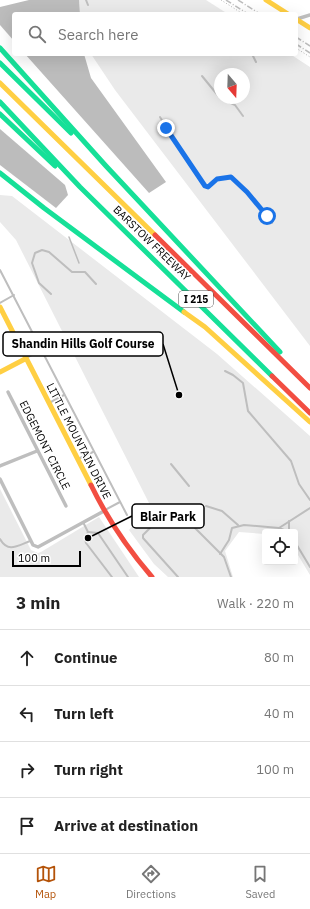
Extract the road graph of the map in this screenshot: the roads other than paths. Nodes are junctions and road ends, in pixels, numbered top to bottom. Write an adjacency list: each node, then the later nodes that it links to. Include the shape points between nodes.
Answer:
1 (86, 0): 3 (lane)
2 (266, 0): 4 (main road)
3 (88, 4)
4 (285, 12)
5 (310, 15): 6 (street)
6 (298, 18)
7 (298, 20): 8 (main road)
8 (310, 28)
9 (0, 48): 21 (main road)
10 (253, 56): 11 (lane)
11 (256, 62)
12 (0, 63): 21 (main road)
13 (202, 76): 15 (lane)
14 (0, 83): 33 (main road, BARSTOW FREEWAY / I 215)
15 (214, 91)
16 (0, 102): 23 (main road, BARSTOW FREEWAY / I 215)
17 (233, 104): 19 (lane)
18 (0, 114): 23 (main road)
19 (243, 116)
20 (160, 117): 24 (lane, via 205,186 208,187 217,179 231,177)
21 (106, 166): 33 (main road, via 284,356)
22 (0, 173): 41 (main road, via 205,327)
23 (80, 187): 40 (main road, BARSTOW FREEWAY / I 215)
24 (272, 223)
25 (0, 270): 28 (lane)
26 (96, 284): 27 (lane, via 84,272 72,272 49,252 42,250 35,253 32,263 39,283)
27 (51, 294)
28 (14, 295): 29 (lane); 31 (lane)
29 (0, 303)
30 (0, 307): 32 (main road, LITTLE MOUNTAIN DRIVE)
31 (41, 350): 32 (lane); 38 (lane)
32 (25, 359): 35 (main road); 39 (main road, LITTLE MOUNTAIN DRIVE)
33 (289, 367): 36 (main road, BARSTOW FREEWAY / I 215)
34 (225, 371): 49 (lane, via 234,374 243,383 248,411 291,461 299,484)
35 (0, 372)
36 (310, 388)
37 (8, 392): 42 (street, EDGEMONT CIRCLE)
38 (64, 395): 39 (lane); 43 (lane)
39 (48, 403): 44 (main road, LITTLE MOUNTAIN DRIVE)
40 (310, 412)
41 (310, 422)
42 (37, 451): 46 (street); 51 (street, EDGEMONT CIRCLE)
43 (94, 452): 44 (lane); 50 (lane)
44 (77, 460): 54 (main road, LITTLE MOUNTAIN DRIVE)
45 (171, 464): 48 (lane)
46 (0, 466)
47 (0, 479): 63 (street)
48 (189, 486)
49 (310, 500)
50 (120, 502): 54 (lane); 55 (lane)
51 (66, 506)
52 (206, 506): 58 (lane, via 222,511)
53 (310, 508): 56 (lane)
54 (104, 511): 57 (street); 69 (main road, LITTLE MOUNTAIN DRIVE, via 128,549)
55 (126, 515)
56 (289, 521): 59 (lane); 60 (lane)
57 (83, 522): 61 (lane); 63 (street, via 38,547)
58 (238, 525): 59 (lane); 65 (lane, via 232,528 229,540)
59 (279, 528)
60 (289, 529)
61 (88, 532): 67 (lane, via 86,543); 68 (lane, via 98,534)
62 (0, 539): 63 (lane, via 4,546 10,548)
63 (32, 543)
64 (298, 547): 66 (lane)
65 (220, 554): 70 (lane, via 184,517 175,521 164,513 143,538); 71 (lane, via 224,557)
66 (310, 567)
67 (112, 577)
68 (128, 577)
69 (152, 577)
70 (178, 577)
71 (231, 577)

